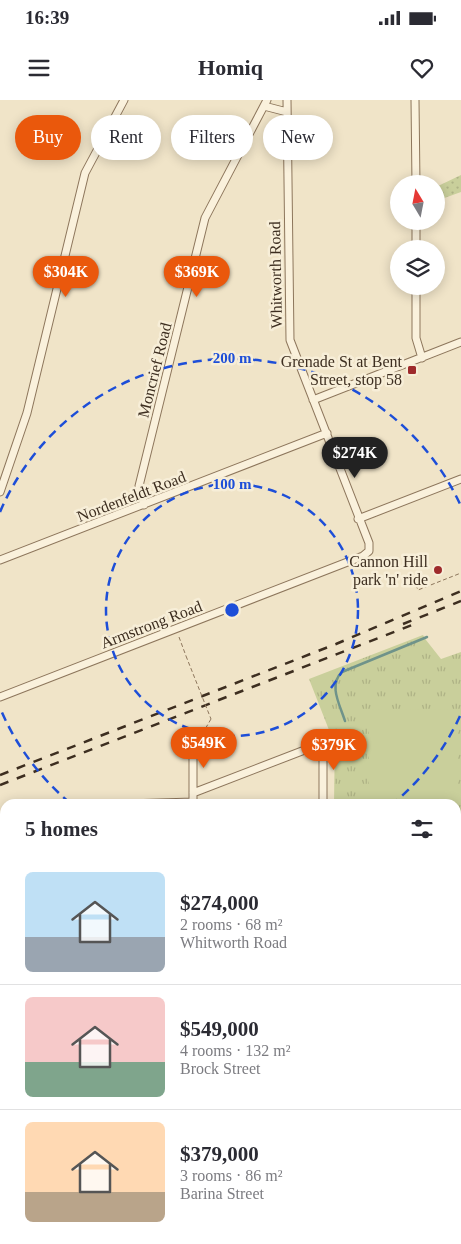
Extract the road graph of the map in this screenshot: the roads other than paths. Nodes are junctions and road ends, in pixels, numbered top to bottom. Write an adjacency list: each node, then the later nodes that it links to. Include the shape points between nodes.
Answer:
1 (124, 100): 13 (street, via 85,173 27,414)
2 (287, 100): 5 (street, Whitworth Road)
3 (415, 100): 6 (street)
4 (266, 103): 5 (street, Moncrief Road); 14 (street, Moncrief Road, via 205,218 140,481)
5 (287, 112): 10 (street, Whitworth Road, via 290,336)
6 (416, 175)
7 (416, 295): 9 (street, via 416,338)
8 (461, 342): 9 (street)
9 (422, 358): 10 (street)
10 (313, 400): 11 (street, Whitworth Road)
11 (327, 433): 14 (street, Nordenfeldt Road); 15 (street, Whitworth Road)
12 (461, 478): 15 (street)
13 (0, 492)
14 (144, 506): 17 (street, Nordenfeldt Road)
15 (358, 519): 16 (street, Whitworth Road, via 370,546)
16 (367, 554): 18 (street, Armstrong Road)
17 (0, 560)
18 (0, 697)
19 (193, 734): 22 (street)
20 (328, 741): 21 (street)
21 (318, 745): 22 (street); 24 (street, via 323,759)
22 (193, 793): 23 (street)
23 (193, 799)
24 (323, 799)

